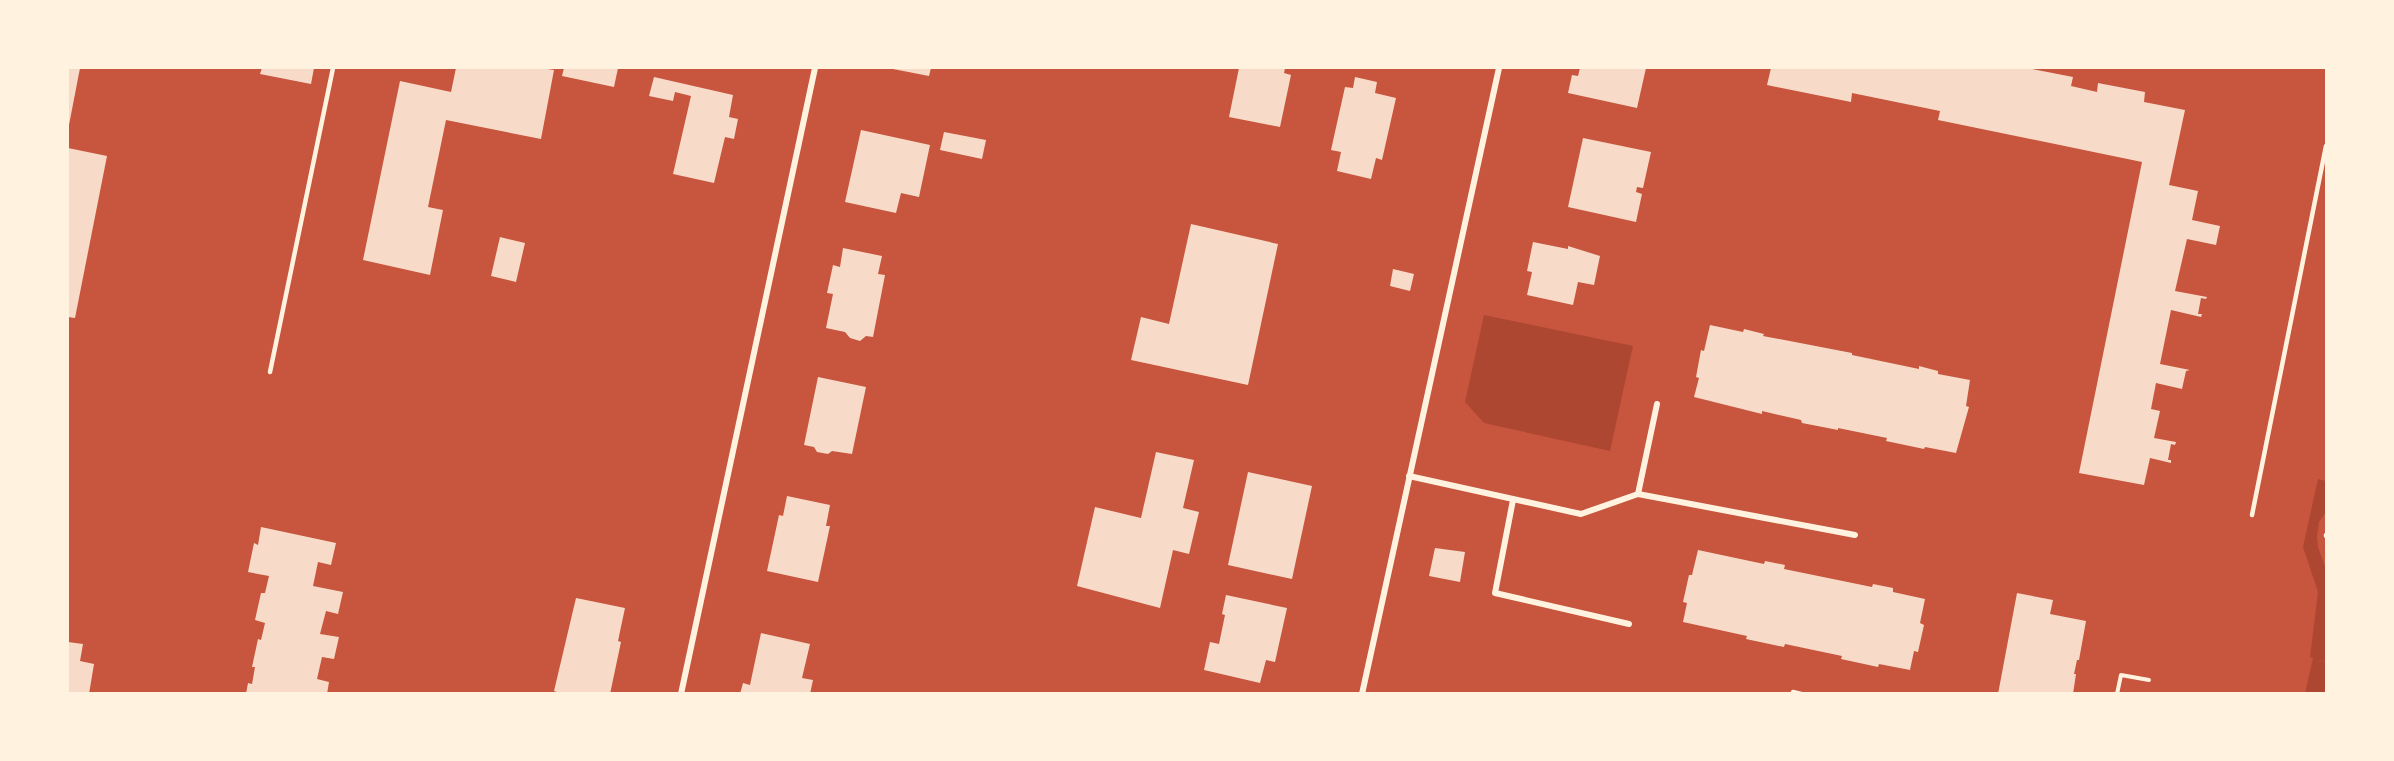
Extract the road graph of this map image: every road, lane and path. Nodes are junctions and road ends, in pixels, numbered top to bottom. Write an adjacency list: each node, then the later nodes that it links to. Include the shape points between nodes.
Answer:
1 (333, 68): 5 (lane)
2 (815, 68): 15 (street)
3 (1499, 68): 7 (street)
4 (2326, 146): 10 (lane)
5 (270, 372)
6 (1657, 404): 8 (street)
7 (1409, 476): 9 (street); 16 (street)
8 (1638, 494): 9 (street, via 1581,514); 11 (street)
9 (1513, 500): 12 (street, via 1495,593)
10 (2252, 515)
11 (1855, 535)
12 (1629, 624)
13 (2149, 680): 18 (path, via 2121,675)
14 (1793, 692): 17 (lane)
15 (681, 693)
16 (1362, 693)
17 (1801, 693)
18 (2117, 693)

